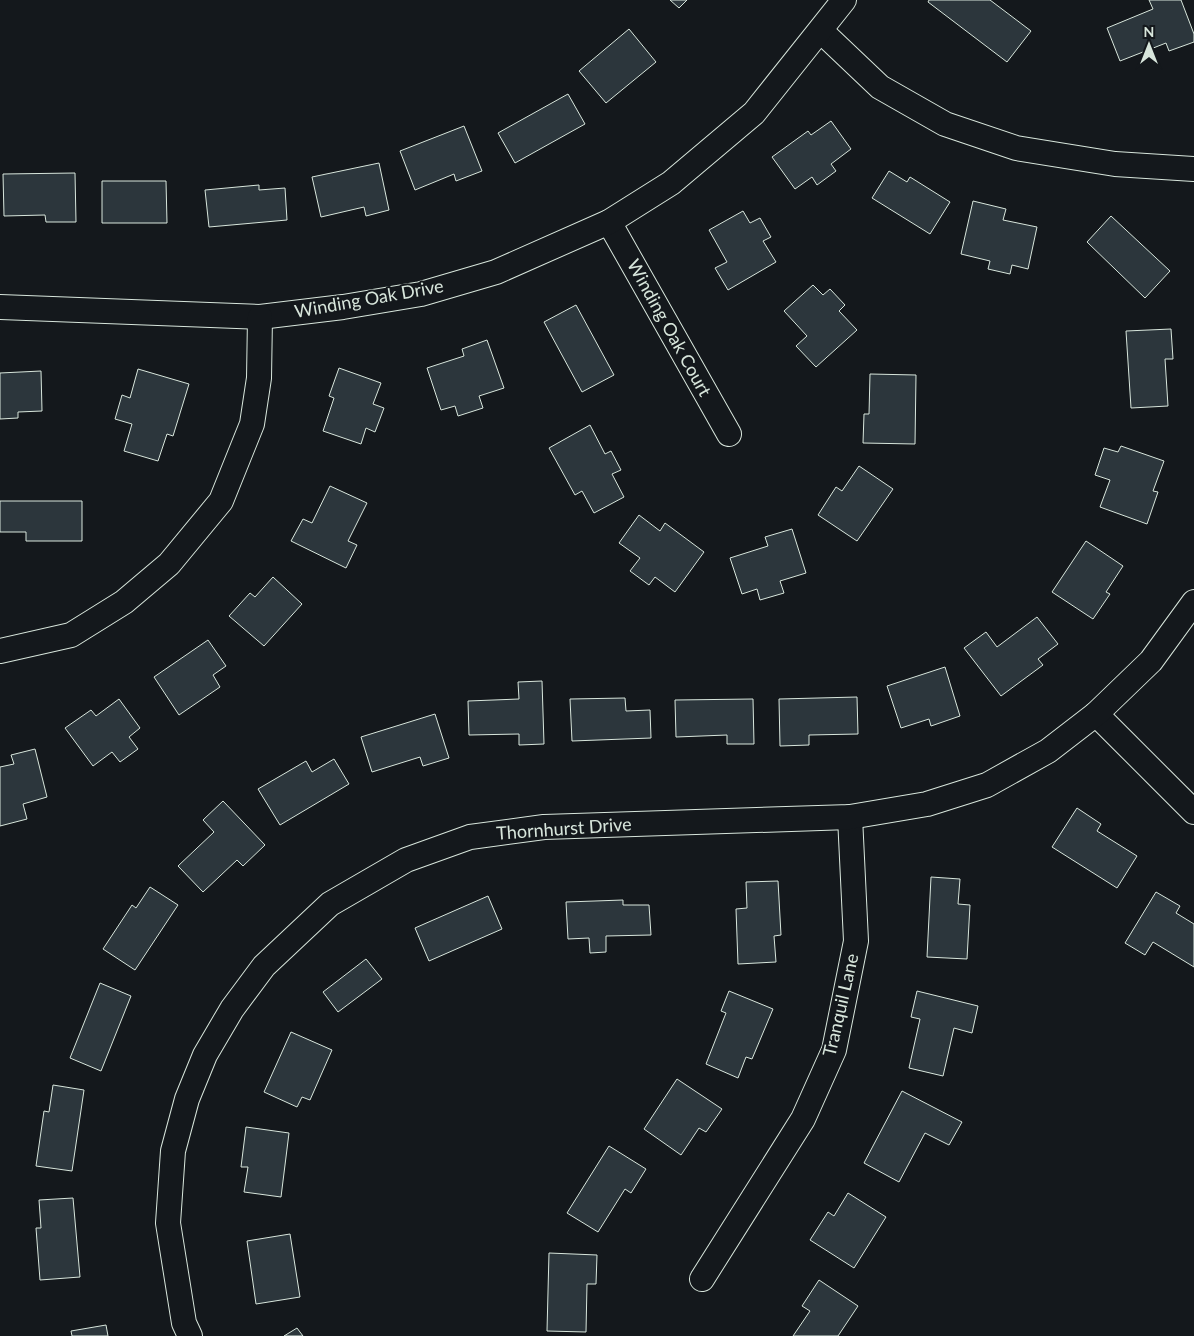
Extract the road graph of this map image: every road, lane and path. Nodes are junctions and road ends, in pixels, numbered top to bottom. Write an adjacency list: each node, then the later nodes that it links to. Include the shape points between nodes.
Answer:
1 (844, 0): 2 (street, Winding Oak Drive)
2 (821, 31): 3 (street, via 880,87 945,124 1016,148 1115,164); 4 (street, Winding Oak Drive, via 754,112 670,183)
3 (1194, 169)
4 (609, 222): 6 (street, Winding Oak Drive, via 496,272 422,294); 7 (street, Winding Oak Court)
5 (0, 308): 6 (street, Winding Oak Drive)
6 (260, 317): 9 (street, via 259,378 252,424 221,501 169,564 124,602 71,635)
7 (729, 434)
8 (1194, 602): 10 (street, Thornhurst Drive, via 1151,661)
9 (0, 651)
10 (1096, 714): 11 (street); 12 (street, Thornhurst Drive, via 1048,751 988,785 927,804)
11 (1194, 812)
12 (850, 817): 13 (street, Tranquil Lane, via 856,941 834,1050 802,1119); 14 (street, Thornhurst Drive, via 544,827 470,837 406,860 330,904 264,966 232,1009 205,1055 187,1099 174,1152 168,1223 184,1323)
13 (702, 1279)
14 (190, 1336)

